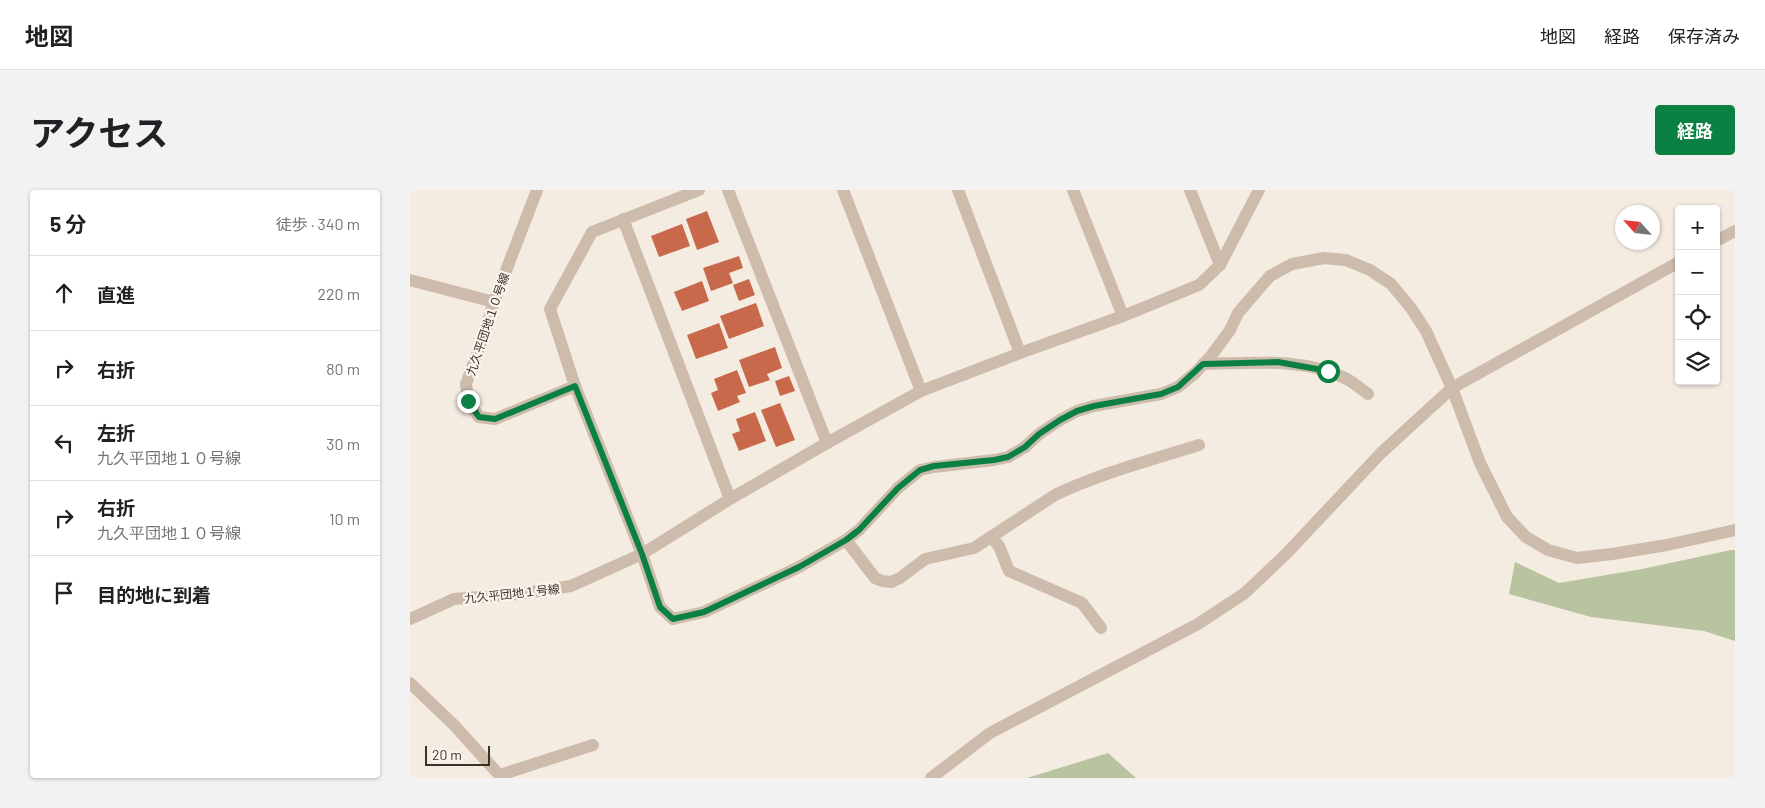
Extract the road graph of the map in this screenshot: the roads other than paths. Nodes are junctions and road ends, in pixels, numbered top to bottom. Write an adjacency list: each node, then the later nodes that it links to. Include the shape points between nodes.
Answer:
1 (537, 190): 15 (street, 九久平団地１０号線)
2 (700, 190): 9 (street)
3 (728, 190): 23 (street)
4 (843, 190): 21 (street)
5 (958, 190): 17 (street)
6 (1074, 190): 16 (street)
7 (1190, 190): 13 (street)
8 (1259, 190): 13 (street)
9 (623, 219): 19 (street, via 592,232 550,309); 25 (street)
10 (1735, 231): 11 (street)
11 (1720, 239)
12 (1675, 264): 20 (street)
13 (1220, 266): 16 (street, 九久平団地１号線, via 1199,285)
14 (410, 280): 15 (street)
15 (494, 302): 19 (street, 九久平団地１０号線, via 466,384 468,401 479,417 495,419)
16 (1123, 316): 17 (street, 九久平団地１号線)
17 (1020, 353): 21 (street, 九久平団地１号線)
18 (1203, 364): 20 (street, via 1270,276 1292,264 1336,258 1360,265 1391,284 1426,331); 22 (street, via 1278,362 1304,366 1328,371); 28 (street, via 1178,387 1161,394 1077,411 1008,457 920,470)
19 (575, 386): 29 (street)
20 (1452, 388): 26 (street, via 1480,463 1507,517 1526,537 1548,550 1577,558); 35 (street, via 1381,453 1245,593 1198,624 990,733)
21 (921, 391): 23 (street, 九久平団地１号線)
22 (1368, 394)
23 (827, 443): 25 (street, 九久平団地１号線)
24 (1199, 445): 27 (street, via 1068,489)
25 (730, 499): 29 (street, 九久平団地１号線)
26 (1735, 530)
27 (992, 537): 28 (street, via 974,548 925,560 891,582 875,578); 31 (street, via 1010,571 1082,603)
28 (846, 540): 29 (street, via 799,567 704,612 673,619 660,607)
29 (642, 554): 30 (street, 九久平団地１号線, via 571,586 454,599)
30 (410, 619)
31 (1101, 628)
32 (410, 683): 34 (street)
33 (593, 745): 34 (street)
34 (501, 777)
35 (931, 778)

